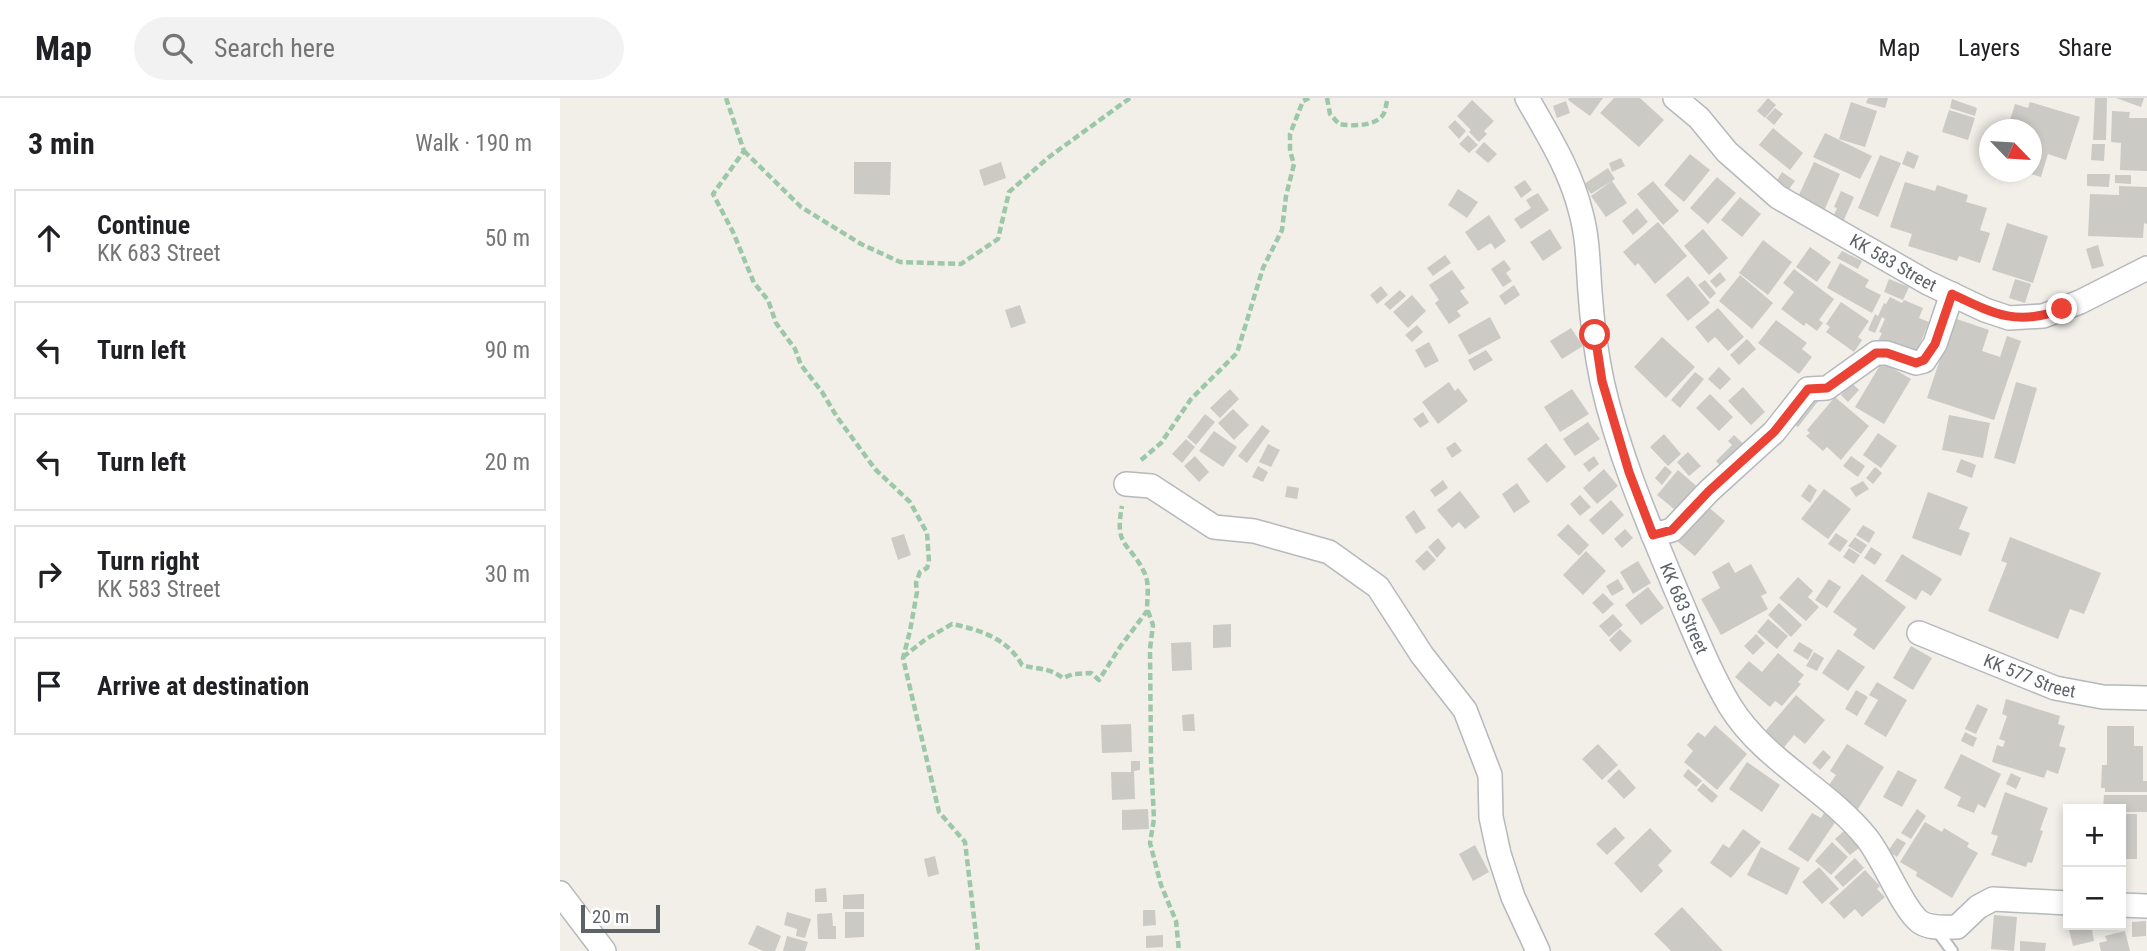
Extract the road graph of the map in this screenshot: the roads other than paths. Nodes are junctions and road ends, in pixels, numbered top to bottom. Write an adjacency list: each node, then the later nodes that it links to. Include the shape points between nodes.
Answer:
1 (1527, 98): 6 (street, KK 683 Street, via 1562,159 1581,212 1602,381)
2 (1675, 98): 4 (street, KK 583 Street, via 1778,197)
3 (2147, 268): 4 (street, KK 583 Street, via 2043,317 2009,318)
4 (1952, 294): 6 (street, via 1935,344 1924,360 1916,363 1876,353 1827,388 1808,389 1774,432 1672,530)
5 (1126, 484): 15 (street, via 1151,486 1214,527 1254,530 1329,552 1378,587 1465,710 1490,775 1491,817 1499,854)
6 (1653, 535): 13 (street, KK 683 Street, via 1709,668 1745,729 1845,814 1875,849 1910,910 1920,922)
7 (1919, 633): 8 (street, KK 577 Street, via 2055,688 2103,697)
8 (2147, 698)
9 (560, 892): 14 (street)
10 (2063, 903): 13 (street, via 1993,899 1956,927)
11 (2126, 905): 12 (street)
12 (2147, 906)
13 (1934, 927): 16 (lane, KK 683 Street)
14 (604, 951)
15 (1538, 951)
16 (1952, 951)

